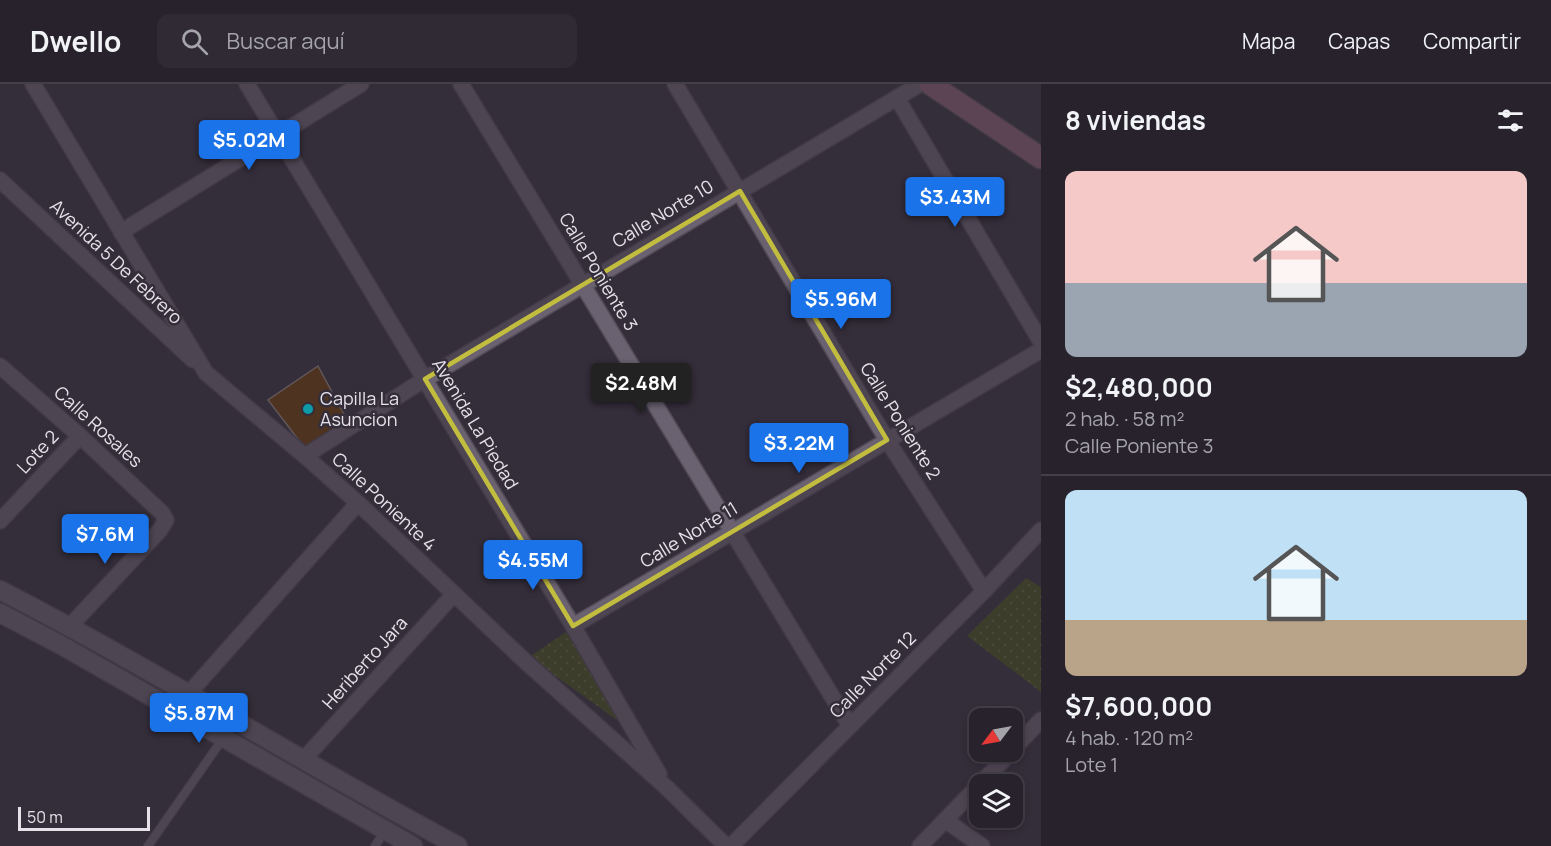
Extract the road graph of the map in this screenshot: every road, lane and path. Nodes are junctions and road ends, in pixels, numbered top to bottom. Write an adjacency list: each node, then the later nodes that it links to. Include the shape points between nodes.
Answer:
1 (33, 84): 13 (street, Calle Poniente 4)
2 (247, 84): 9 (street, Avenida La Piedad)
3 (361, 84): 9 (street)
4 (461, 84): 14 (street, Calle Poniente 3)
5 (675, 84): 12 (street, Calle Poniente 2)
6 (920, 84): 8 (street, Calle Norte 10)
7 (930, 84): 10 (main road)
8 (897, 98): 12 (street, Calle Norte 10); 15 (street)
9 (276, 135): 13 (street); 19 (street, Avenida La Piedad)
10 (1041, 158)
11 (0, 180): 18 (street, Avenida 5 De Febrero)
12 (740, 190): 14 (street, Calle Norte 10); 21 (street, Calle Poniente 2)
13 (121, 232): 18 (street, Calle Poniente 4)
14 (583, 285): 19 (street, Calle Norte 10); 26 (street, Calle Poniente 3)
15 (1041, 342)
16 (1041, 350): 21 (street, Calle Norte 11)
17 (0, 366): 20 (street, Calle Rosales)
18 (206, 373): 22 (street, Calle Poniente 4)
19 (425, 379): 22 (street, Calle Norte 10); 32 (street, Avenida La Piedad)
20 (80, 436): 24 (street, Lote 2); 31 (street, Calle Rosales, via 166,520)
21 (887, 440): 26 (street, Calle Norte 11); 28 (street, Calle Poniente 2)
22 (305, 456): 23 (street, Calle Poniente 4)
23 (358, 504): 29 (street, Calle Poniente 4); 33 (street)
24 (0, 521)
25 (1041, 530): 28 (street, Calle Norte 12)
26 (732, 532): 32 (street, Calle Norte 11); 36 (street, Calle Poniente 3)
27 (0, 590): 31 (street)
28 (984, 591): 36 (street, Calle Norte 12)
29 (454, 594): 39 (street, Heriberto Jara); 41 (street, Calle Poniente 4)
30 (0, 613): 34 (street)
31 (70, 626): 33 (street)
32 (573, 626): 41 (street, Avenida La Piedad)
33 (186, 694): 34 (street); 39 (street)
34 (175, 709): 37 (street)
35 (1041, 720): 38 (street)
36 (850, 726): 48 (street, Calle Norte 12)
37 (224, 737): 43 (street); 44 (lane)
38 (1023, 739)
39 (304, 759): 46 (street)
40 (1001, 762): 42 (street)
41 (666, 787): 47 (street, Calle Poniente 4)
42 (945, 820): 49 (street); 50 (street)
43 (380, 838): 45 (street)
44 (148, 846)
45 (413, 846)
46 (458, 846)
47 (726, 846)
48 (731, 846)
49 (920, 846)
50 (982, 846)

